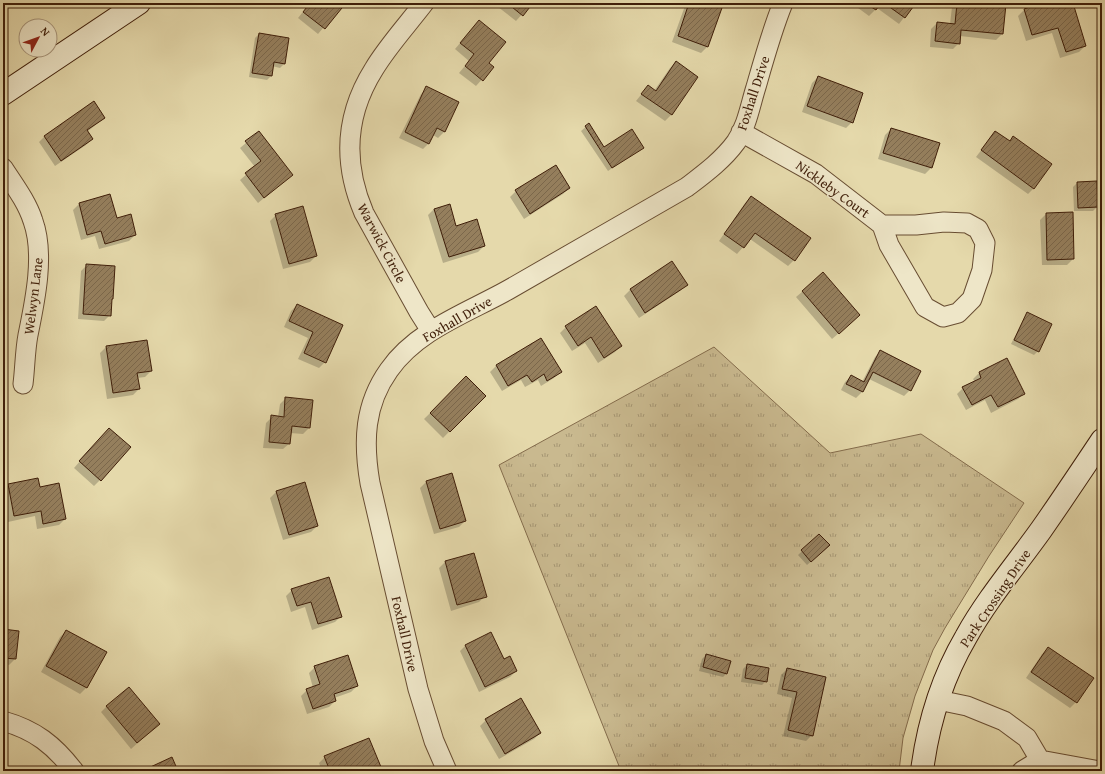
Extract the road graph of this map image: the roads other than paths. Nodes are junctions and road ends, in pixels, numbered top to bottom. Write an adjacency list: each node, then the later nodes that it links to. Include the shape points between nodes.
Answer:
1 (139, 3): 4 (street)
2 (424, 3): 8 (street, Warwick Circle, via 374,68 362,90 354,115 350,158 357,196 364,213)
3 (783, 3): 5 (street, Foxhall Drive)
4 (3, 94)
5 (741, 132): 7 (street, Nickleby Court, via 816,174); 8 (street, Foxhall Drive, via 722,158 686,187)
6 (3, 168): 9 (street, Welwyn Lane, via 25,202 33,220 38,242 38,270)
7 (882, 225): 7 (street, Nickleby Court, via 889,245 925,307 944,317 958,313 972,298 982,270 985,244 978,229 966,223 944,222)
8 (431, 331): 15 (street, Foxhall Drive, via 412,345 388,371 372,400 365,439 370,483 418,689 434,741)
9 (23, 384)
10 (1102, 440): 11 (street, Park Crossing Drive, via 966,637 949,670)
11 (938, 700): 13 (street, via 967,706 1004,721 1027,738); 16 (street, Park Crossing Drive, via 925,745)
12 (3, 721): 14 (street, via 30,731 46,741 62,755)
13 (1040, 760): 17 (street); 18 (street)
14 (74, 771)
15 (447, 771)
16 (922, 771)
17 (1022, 771)
18 (1100, 771)

